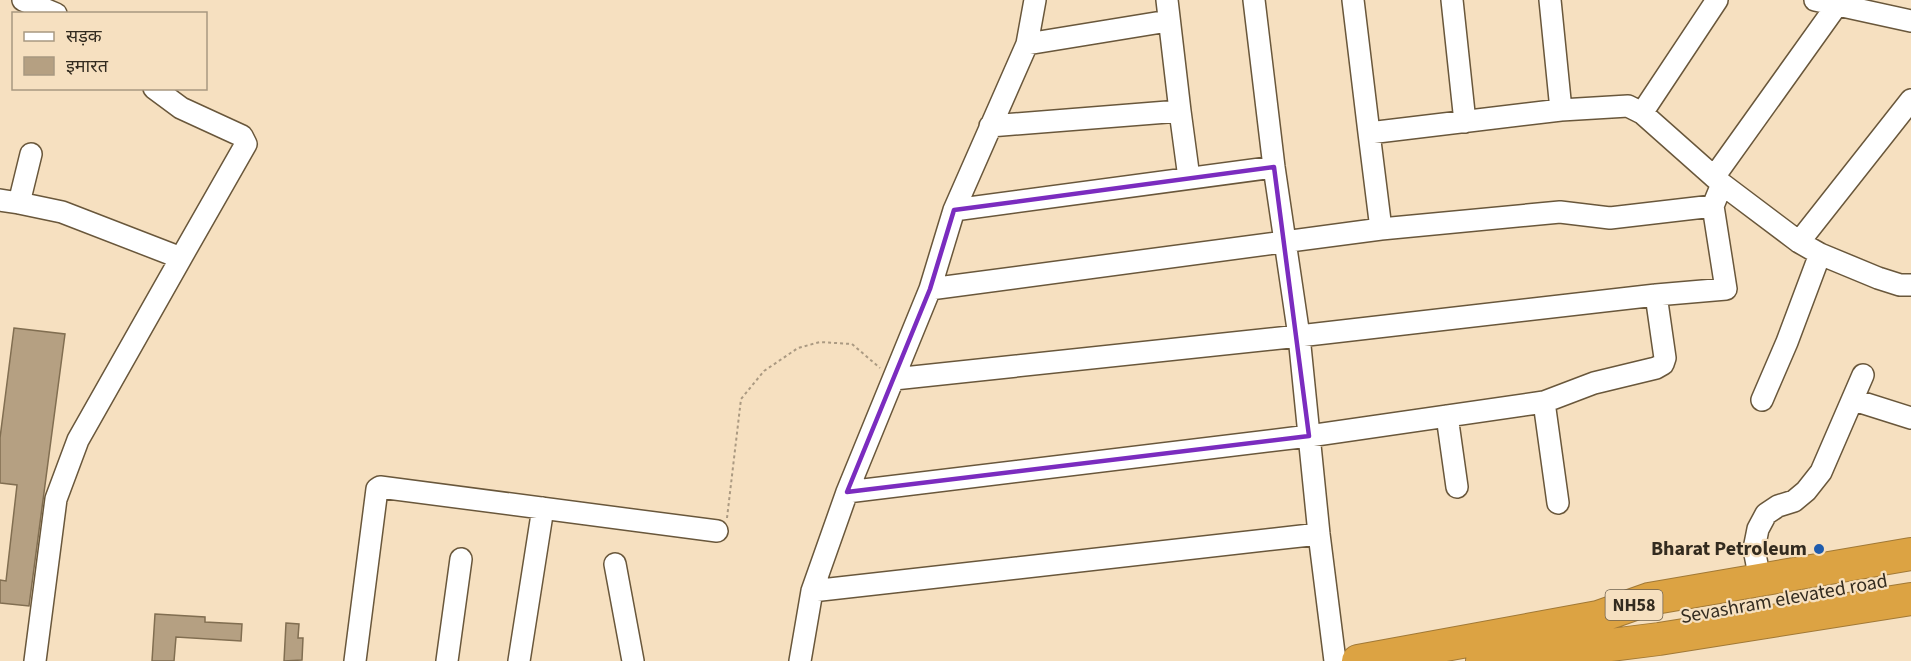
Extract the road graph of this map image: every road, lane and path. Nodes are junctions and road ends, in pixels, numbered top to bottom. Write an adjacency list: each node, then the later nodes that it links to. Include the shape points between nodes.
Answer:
1 (23, 0): 11 (street)
2 (1035, 0): 14 (street)
3 (1167, 0): 12 (street)
4 (1254, 0): 24 (street)
5 (1353, 0): 22 (street)
6 (1452, 0): 20 (street)
7 (1550, 0): 17 (street)
8 (1717, 0): 19 (street)
9 (1815, 0): 10 (street)
10 (1837, 2): 13 (street); 26 (street)
11 (51, 12)
12 (1168, 21): 14 (street); 18 (street)
13 (1911, 21)
14 (1027, 44): 21 (street)
15 (157, 90): 34 (street, via 182,108 242,136 246,144)
16 (1911, 100): 31 (street)
17 (1561, 110): 19 (street, via 1628,106); 20 (street)
18 (1180, 111): 21 (street); 25 (street)
19 (1642, 113): 26 (street)
20 (1465, 122): 22 (street)
21 (990, 126): 29 (street)
22 (1369, 133): 30 (street)
23 (31, 154): 27 (street)
24 (1274, 167): 25 (street); 32 (street)
25 (1189, 178): 29 (street)
26 (1718, 181): 28 (street); 31 (street)
27 (10, 202): 34 (street, via 62,212)
28 (1713, 206): 30 (street, via 1610,218 1560,212); 37 (street, via 1726,289)
29 (954, 210): 36 (street)
30 (1381, 230): 32 (street)
31 (1798, 242): 33 (street)
32 (1285, 243): 36 (street); 38 (street)
33 (1820, 254): 35 (street); 41 (street)
34 (181, 258): 61 (street, via 78,440 56,499)
35 (1907, 280)
36 (930, 290): 40 (street)
37 (1656, 295): 38 (street); 43 (street, via 1663,364)
38 (1299, 336): 40 (street); 46 (street)
39 (1863, 375): 42 (street)
40 (894, 379): 48 (street); 51 (path, via 852,344 820,342 798,348 764,371 741,399 727,522)
41 (1762, 400)
42 (1854, 400): 45 (street); 57 (street, via 1821,472 1794,501 1766,514 1758,529 1754,549)
43 (1544, 402): 44 (street); 49 (street)
44 (1447, 416): 46 (street); 47 (street)
45 (1911, 418)
46 (1309, 436): 48 (street); 52 (street)
47 (1457, 487)
48 (847, 492): 58 (street)
49 (1558, 503)
50 (543, 508): 51 (street); 62 (street, via 377,489); 64 (street)
51 (717, 531)
52 (1318, 534): 58 (street); 67 (street)
53 (1911, 554): 57 (highway, NH58)
54 (461, 559): 63 (street)
55 (615, 564): 65 (street)
56 (1911, 577): 60 (highway, Sevashram elevated road)
57 (1760, 580): 60 (highway, NH58, via 1649,599)
58 (812, 591): 66 (street)
59 (1911, 599): 60 (highway, NH58, via 1659,639)
60 (1602, 631): 68 (highway, NH58); 69 (highway, NH58)
61 (35, 661)
62 (355, 661)
63 (447, 661)
64 (519, 661)
65 (633, 661)
66 (800, 661)
67 (1335, 661)
68 (1358, 661)
69 (1482, 661)

